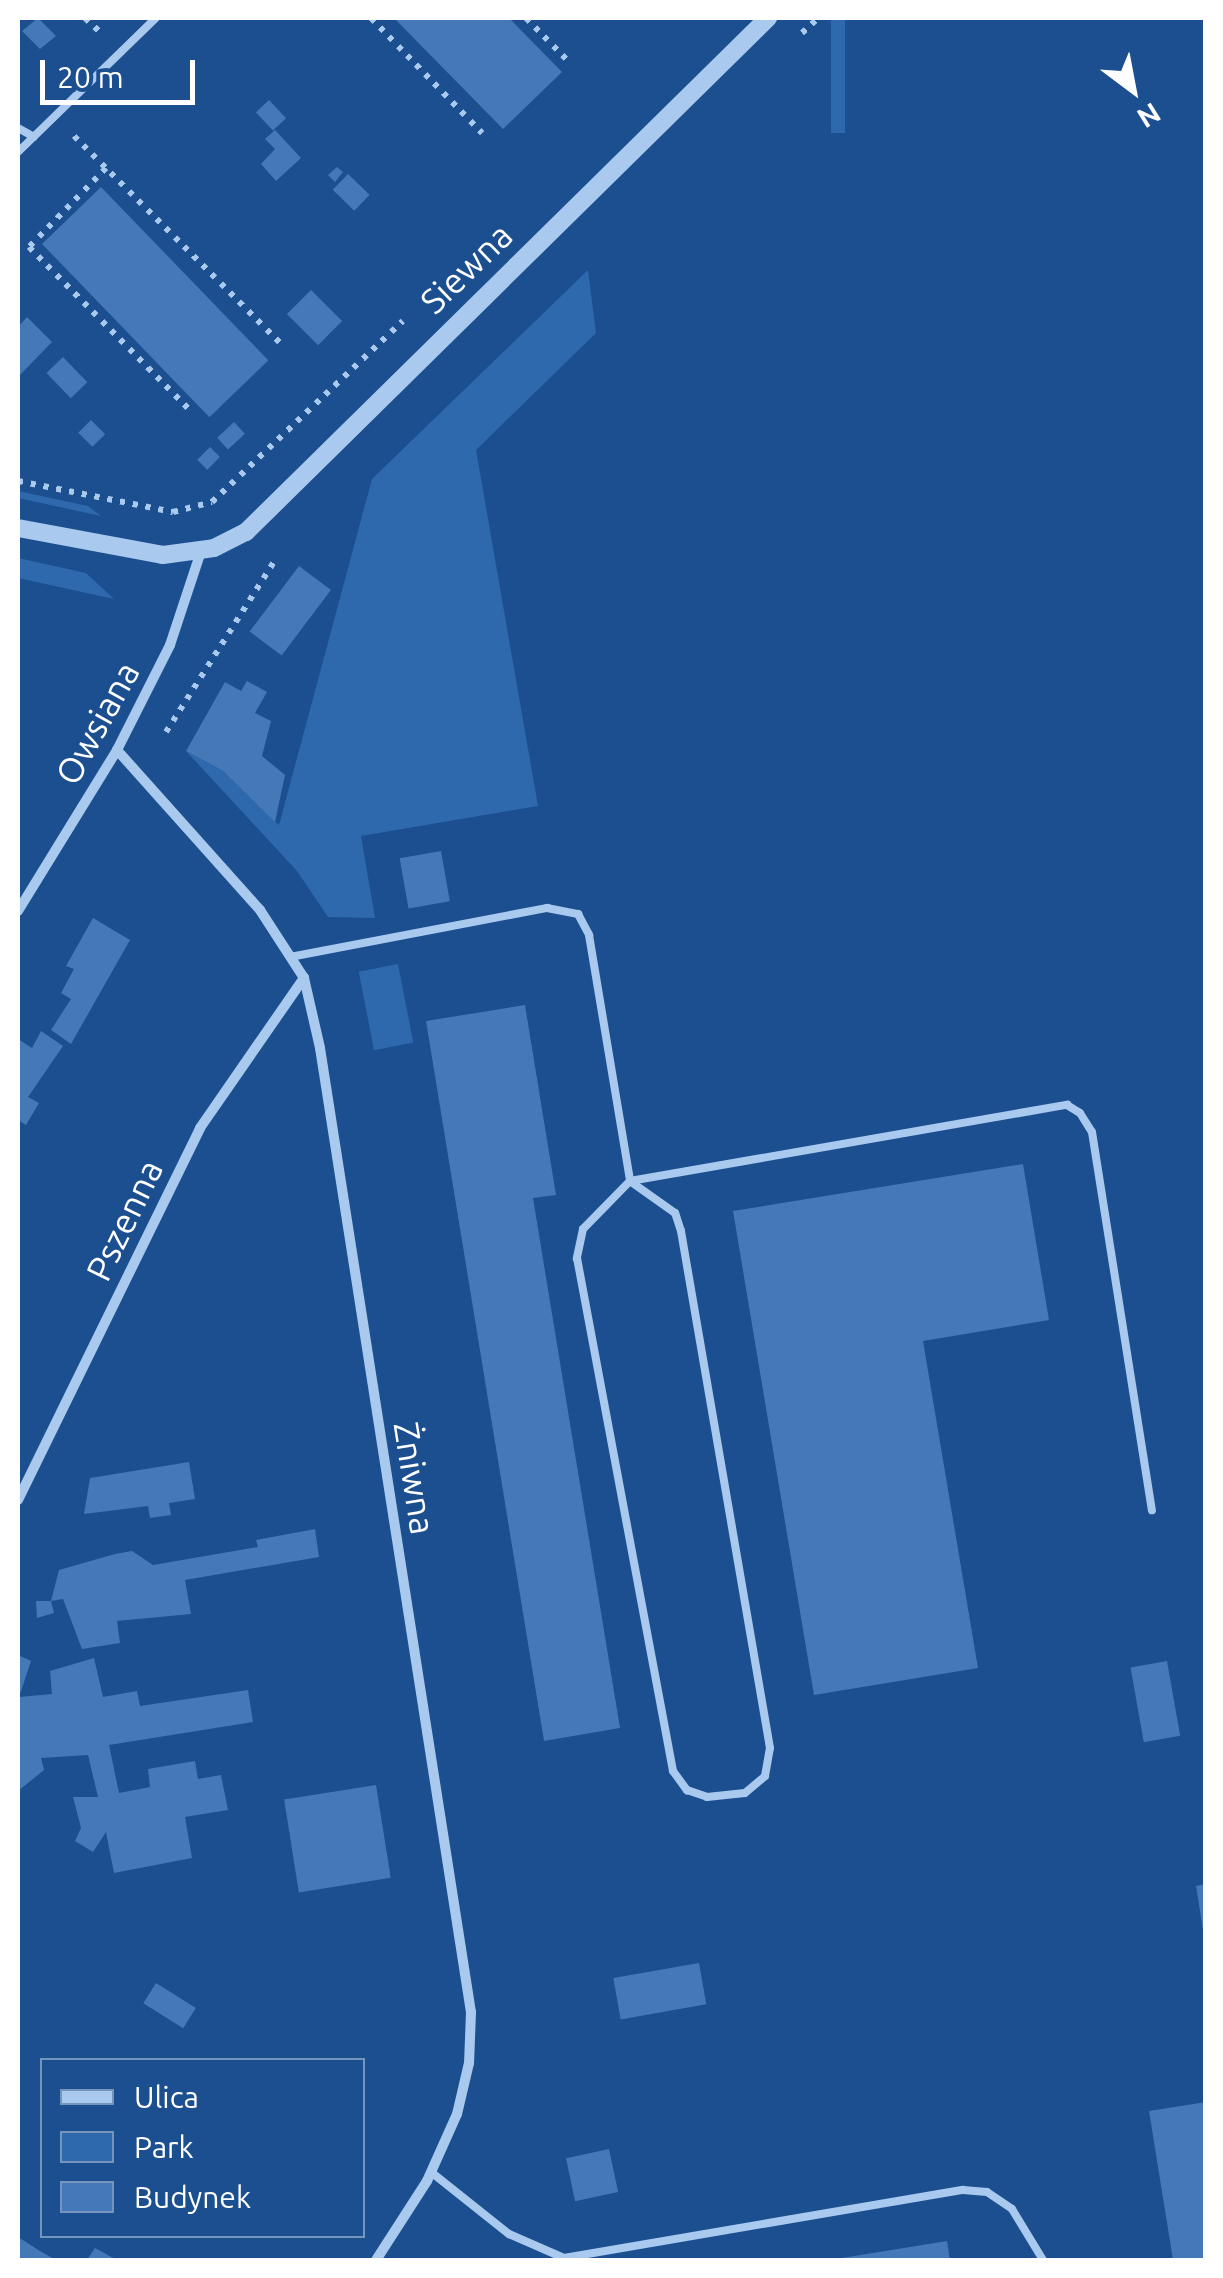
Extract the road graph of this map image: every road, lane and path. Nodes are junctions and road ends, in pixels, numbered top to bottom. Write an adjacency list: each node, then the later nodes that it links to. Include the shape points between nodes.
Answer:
1 (156, 18): 6 (lane)
2 (371, 18): 8 (path)
3 (526, 18): 5 (path)
4 (768, 18): 18 (street, Siewna, via 246,532)
5 (571, 64)
6 (55, 117): 9 (lane); 11 (path)
7 (18, 128): 9 (lane)
8 (482, 133)
9 (34, 137): 10 (lane)
10 (18, 152)
11 (106, 168): 12 (path); 13 (path, via 29,247)
12 (282, 344)
13 (190, 410)
14 (18, 481): 15 (path, via 173,512)
15 (193, 508)
16 (18, 528): 18 (street, via 134,554)
17 (288, 542): 20 (path, via 248,594)
18 (201, 551): 19 (street, Owsiana, via 176,632)
19 (117, 750): 20 (street, Żniwna); 21 (street, Owsiana)
20 (141, 776): 22 (street, Żniwna, via 248,895)
21 (18, 910)
22 (290, 957): 23 (street, Żniwna); 24 (lane, via 547,908 578,914 589,935)
23 (304, 978): 25 (street, Pszenna, via 200,1128); 27 (street, Żniwna, via 471,2012 457,2114)
24 (630, 1181): 24 (lane, via 583,1229 576,1258 673,1771 687,1790 707,1797 745,1793 765,1776 770,1748 681,1232 675,1213); 26 (lane, via 1066,1105 1080,1112 1092,1132)
25 (18, 1500)
26 (1152, 1510)
27 (431, 2172): 28 (street, Żniwna); 29 (lane, via 508,2234)
28 (376, 2260)
29 (563, 2260): 30 (lane, via 963,2190 986,2192 1012,2209)
30 (1043, 2260)

